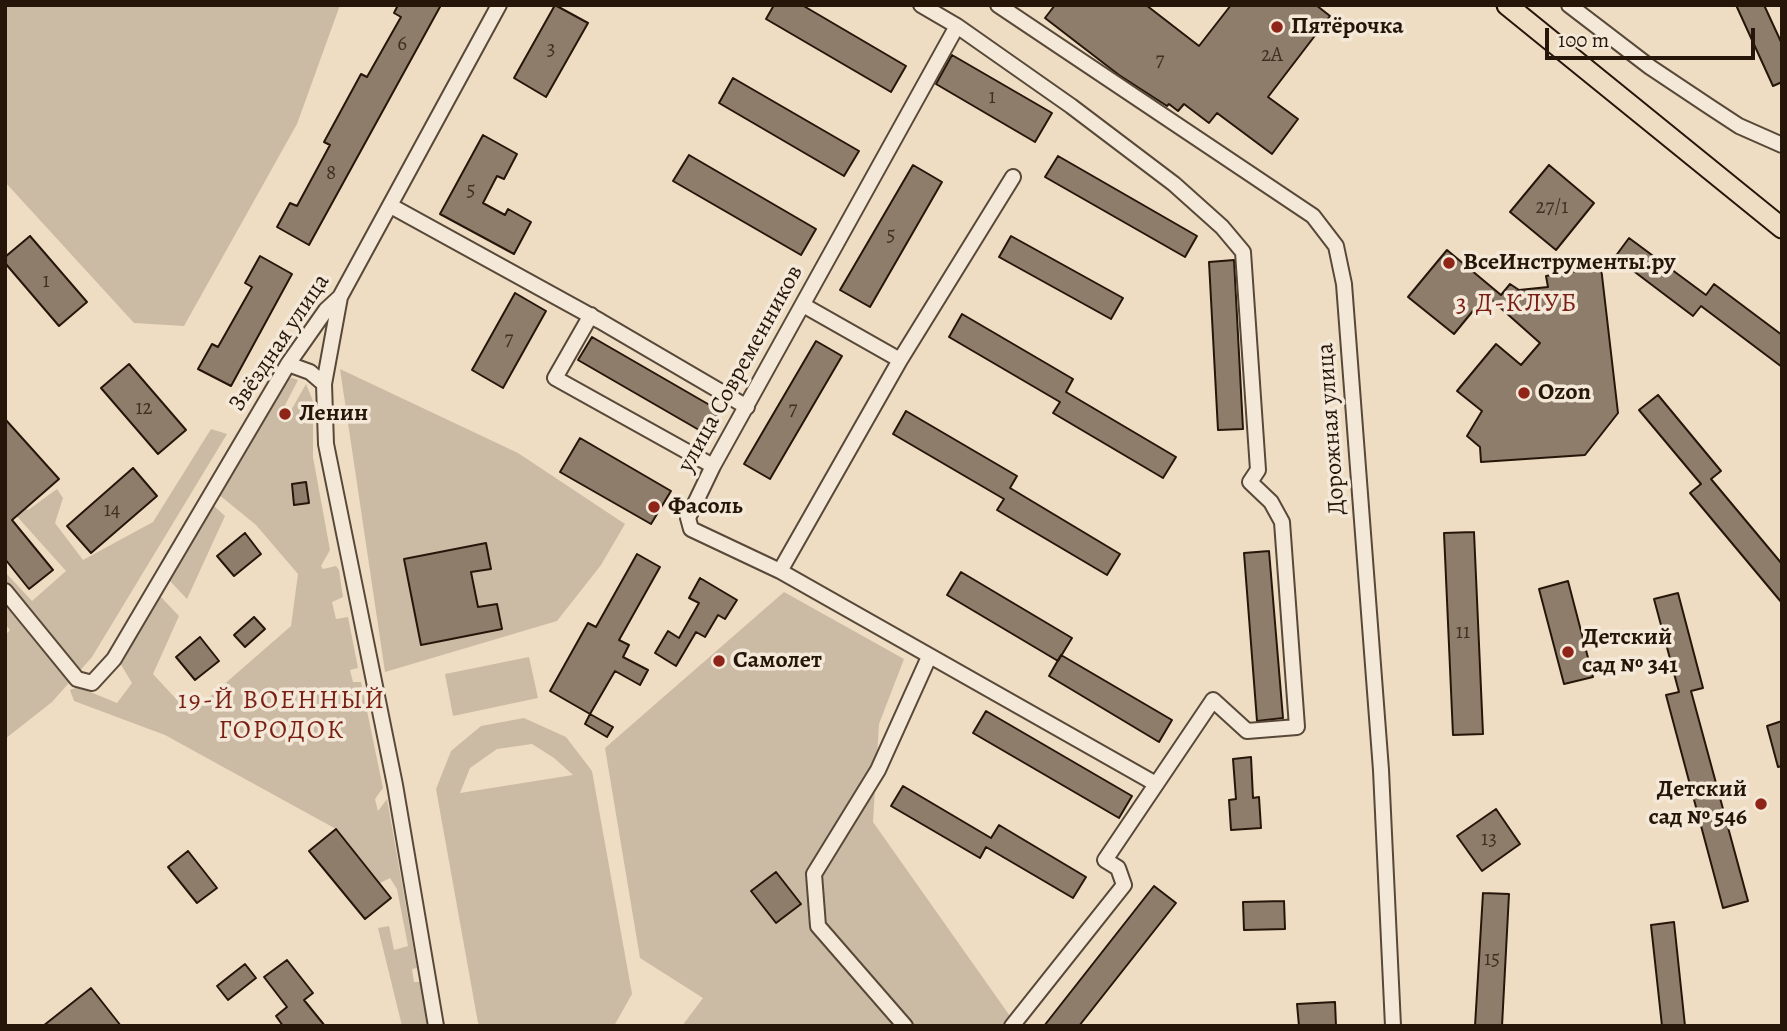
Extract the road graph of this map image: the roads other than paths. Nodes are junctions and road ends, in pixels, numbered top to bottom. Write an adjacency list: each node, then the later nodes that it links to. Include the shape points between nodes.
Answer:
1 (499, 5): 9 (street, Звёздная улица)
2 (921, 5): 6 (street)
3 (998, 5): 26 (street, Дорожная улица, via 1313,215 1336,246 1344,284 1381,770)
4 (1507, 5): 10 (main road)
5 (1569, 5): 7 (street, via 1710,107)
6 (957, 26): 12 (street, улица Современников); 22 (street, via 1174,184 1244,252 1258,470 1250,482 1271,502 1282,522 1297,727 1247,731 1213,700)
7 (1782, 145)
8 (1013, 177): 14 (street)
9 (391, 206): 11 (street, Звёздная улица); 13 (street)
10 (1782, 228)
11 (340, 297): 15 (street, Звёздная улица); 16 (street)
12 (803, 305): 14 (street); 17 (street, улица Современников)
13 (591, 315): 17 (street); 18 (street, via 555,378)
14 (900, 360): 19 (street)
15 (288, 364): 16 (street); 20 (street, Звёздная улица, via 114,659 92,683 77,679)
16 (324, 384): 23 (street, via 328,457 394,785)
17 (747, 407): 18 (street, улица Современников)
18 (713, 466): 19 (street, улица Современников, via 688,518 691,530)
19 (780, 571): 21 (street, улица Современников)
20 (5, 591)
21 (929, 657): 22 (street, улица Современников); 24 (street, via 878,770 814,874 818,926)
22 (1156, 784): 25 (street, via 1105,860 1118,868 1124,885)
23 (436, 1026)
24 (905, 1026)
25 (1012, 1026)
26 (1393, 1026)

